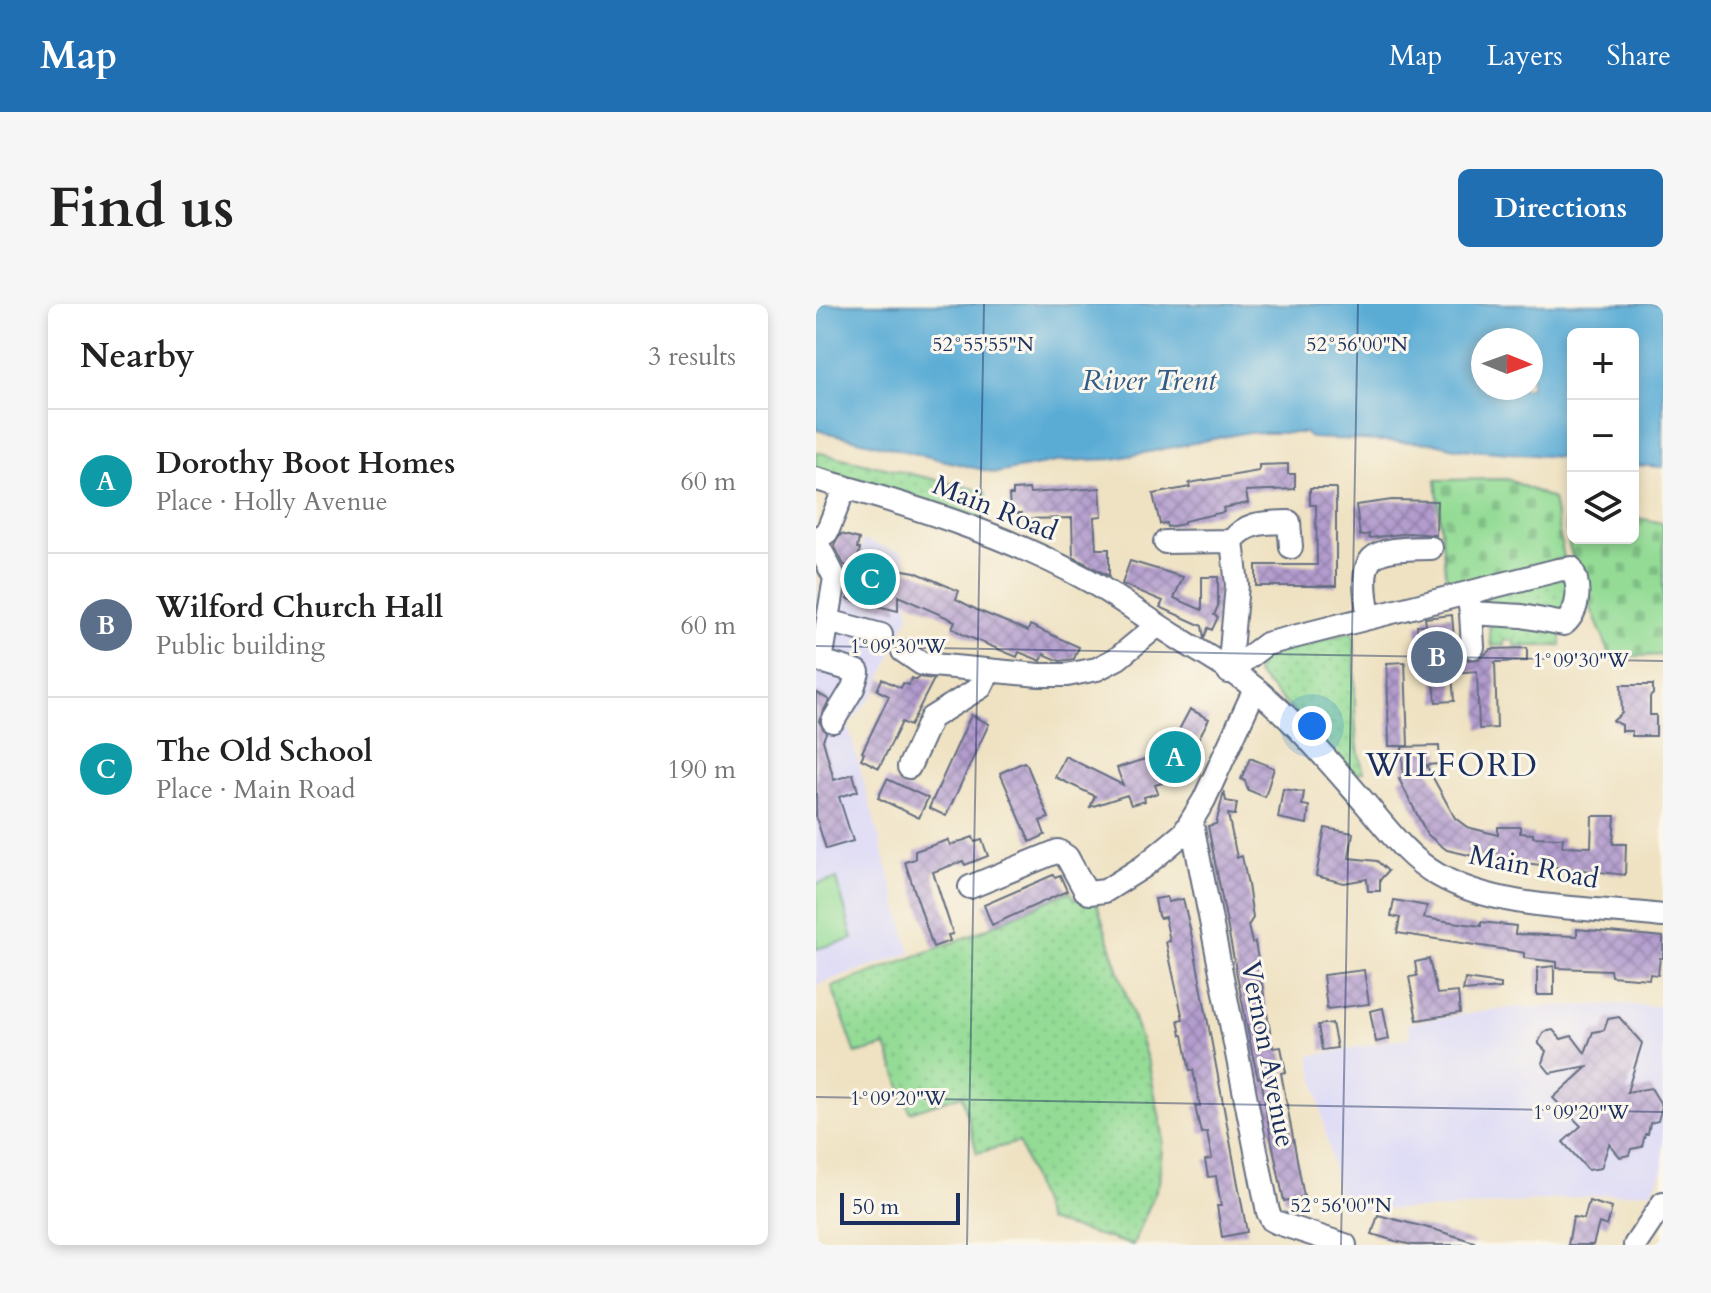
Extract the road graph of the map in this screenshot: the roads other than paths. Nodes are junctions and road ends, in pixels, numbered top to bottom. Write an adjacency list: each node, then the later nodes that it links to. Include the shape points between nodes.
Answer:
1 (816, 479): 2 (street, Main Road)
2 (845, 487): 3 (street, via 827,532); 11 (street, Main Road, via 1000,538 1089,581)
3 (816, 540): 10 (street, via 835,578)
4 (1232, 541): 5 (street); 6 (street, via 1252,524 1289,522); 16 (street, via 1237,585)
5 (1165, 542)
6 (1291, 547)
7 (1431, 548): 9 (street, via 1389,549 1372,557 1364,579)
8 (1469, 603): 8 (street, via 1571,568 1575,575 1578,596 1564,624); 9 (street, via 1442,600); 13 (street)
9 (1369, 618): 16 (street, via 1266,644)
10 (828, 621): 12 (street); 18 (street, via 821,661 858,672)
11 (1158, 625): 15 (street, via 1097,669 1067,675); 16 (street, Main Road)
12 (881, 635)
13 (1473, 647)
14 (902, 653): 15 (street, via 922,664)
15 (989, 671): 19 (street, via 981,687 931,718)
16 (1229, 672): 17 (street, Main Road)
17 (1255, 689): 20 (street); 22 (street, Main Road, via 1392,836 1438,875 1511,899)
18 (833, 721)
19 (909, 767)
20 (1192, 824): 21 (street, via 1143,867 1105,891 1085,890 1058,851); 24 (street, Vernon Avenue, via 1268,1212 1278,1223)
21 (970, 887)
22 (1663, 916)
23 (1663, 1203): 25 (street)
24 (1345, 1245)
25 (1635, 1245)

